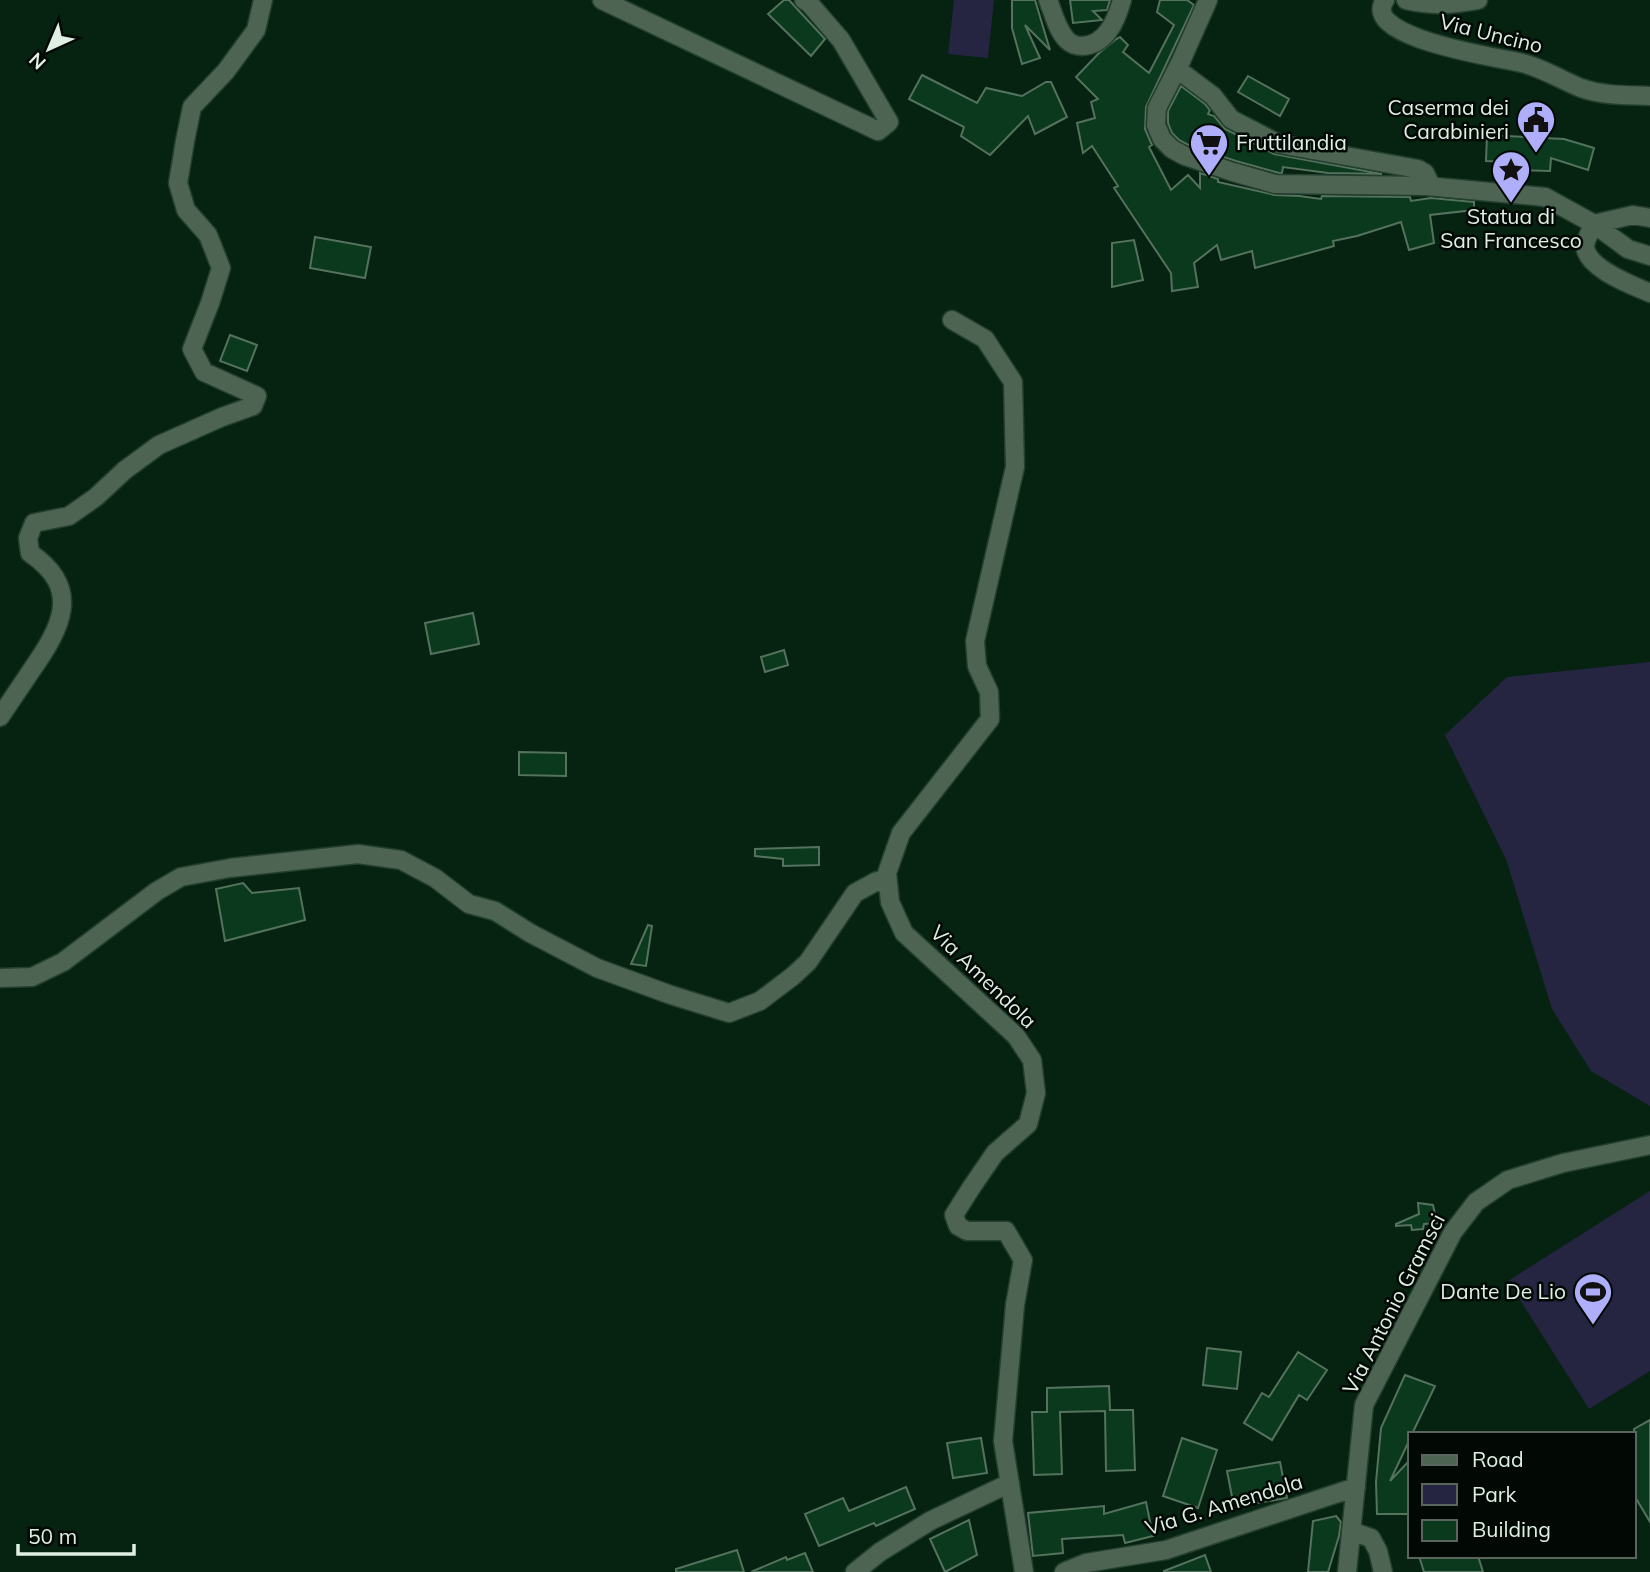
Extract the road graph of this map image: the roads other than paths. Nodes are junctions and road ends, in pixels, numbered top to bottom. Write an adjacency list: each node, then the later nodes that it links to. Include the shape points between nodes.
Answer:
1 (263, 0): 18 (street, via 256,30 192,107 178,183 186,210 208,235 221,268 192,349 205,372 257,396 254,406 159,445 69,516 34,523 28,538 30,553 56,578 61,620)
2 (602, 0): 3 (street, via 877,131 889,122 841,40)
3 (804, 0)
4 (1048, 0): 5 (street, via 1067,40 1077,47 1101,41)
5 (1122, 0)
6 (1208, 0): 10 (street)
7 (1385, 0): 11 (street, Via Uncino, via 1382,11 1386,19 1417,38 1525,63 1606,95)
8 (1406, 0): 9 (street, Via Uncino, via 1441,5)
9 (1478, 0)
10 (1177, 69): 12 (street, via 1213,96 1231,119 1279,144 1418,169); 12 (street, via 1157,108 1156,125 1162,139 1185,156 1275,184)
11 (1650, 96)
12 (1431, 186): 14 (street, via 1545,197)
13 (1650, 218): 14 (street, via 1633,215)
14 (1594, 224): 15 (street, via 1628,249); 16 (street, via 1585,242 1587,254 1607,274)
15 (1650, 256)
16 (1650, 293)
17 (953, 320): 19 (street, Via Amendola, via 985,339 1013,382 1015,467 975,641 977,666 989,692 990,719 901,833 887,873)
18 (0, 717)
19 (888, 885): 20 (street, via 877,881 855,893 808,962 760,1001 729,1013 597,968 495,911 469,904 401,860 358,854 181,877 63,962 32,977); 22 (street, Via Amendola, via 904,933 1016,1037 1032,1060 1037,1093 1028,1124 995,1153 954,1215 958,1226 967,1231 1006,1231 1023,1260 1003,1440)
20 (0, 978)
21 (1650, 1145): 23 (street, Via Antonio Gramsci, via 1508,1180 1476,1202 1453,1232 1364,1405)
22 (1010, 1483): 25 (street, via 930,1521); 26 (street, Via Amendola)
23 (1356, 1487): 24 (street, Via Antonio Gramsci); 27 (street, Via G. Amendola, via 1166,1550 1086,1563)
24 (1351, 1531): 28 (street, Via Antonio Gramsci); 29 (street, via 1371,1538)
25 (855, 1572)
26 (1024, 1572)
27 (1064, 1572)
28 (1346, 1572)
29 (1382, 1572)

